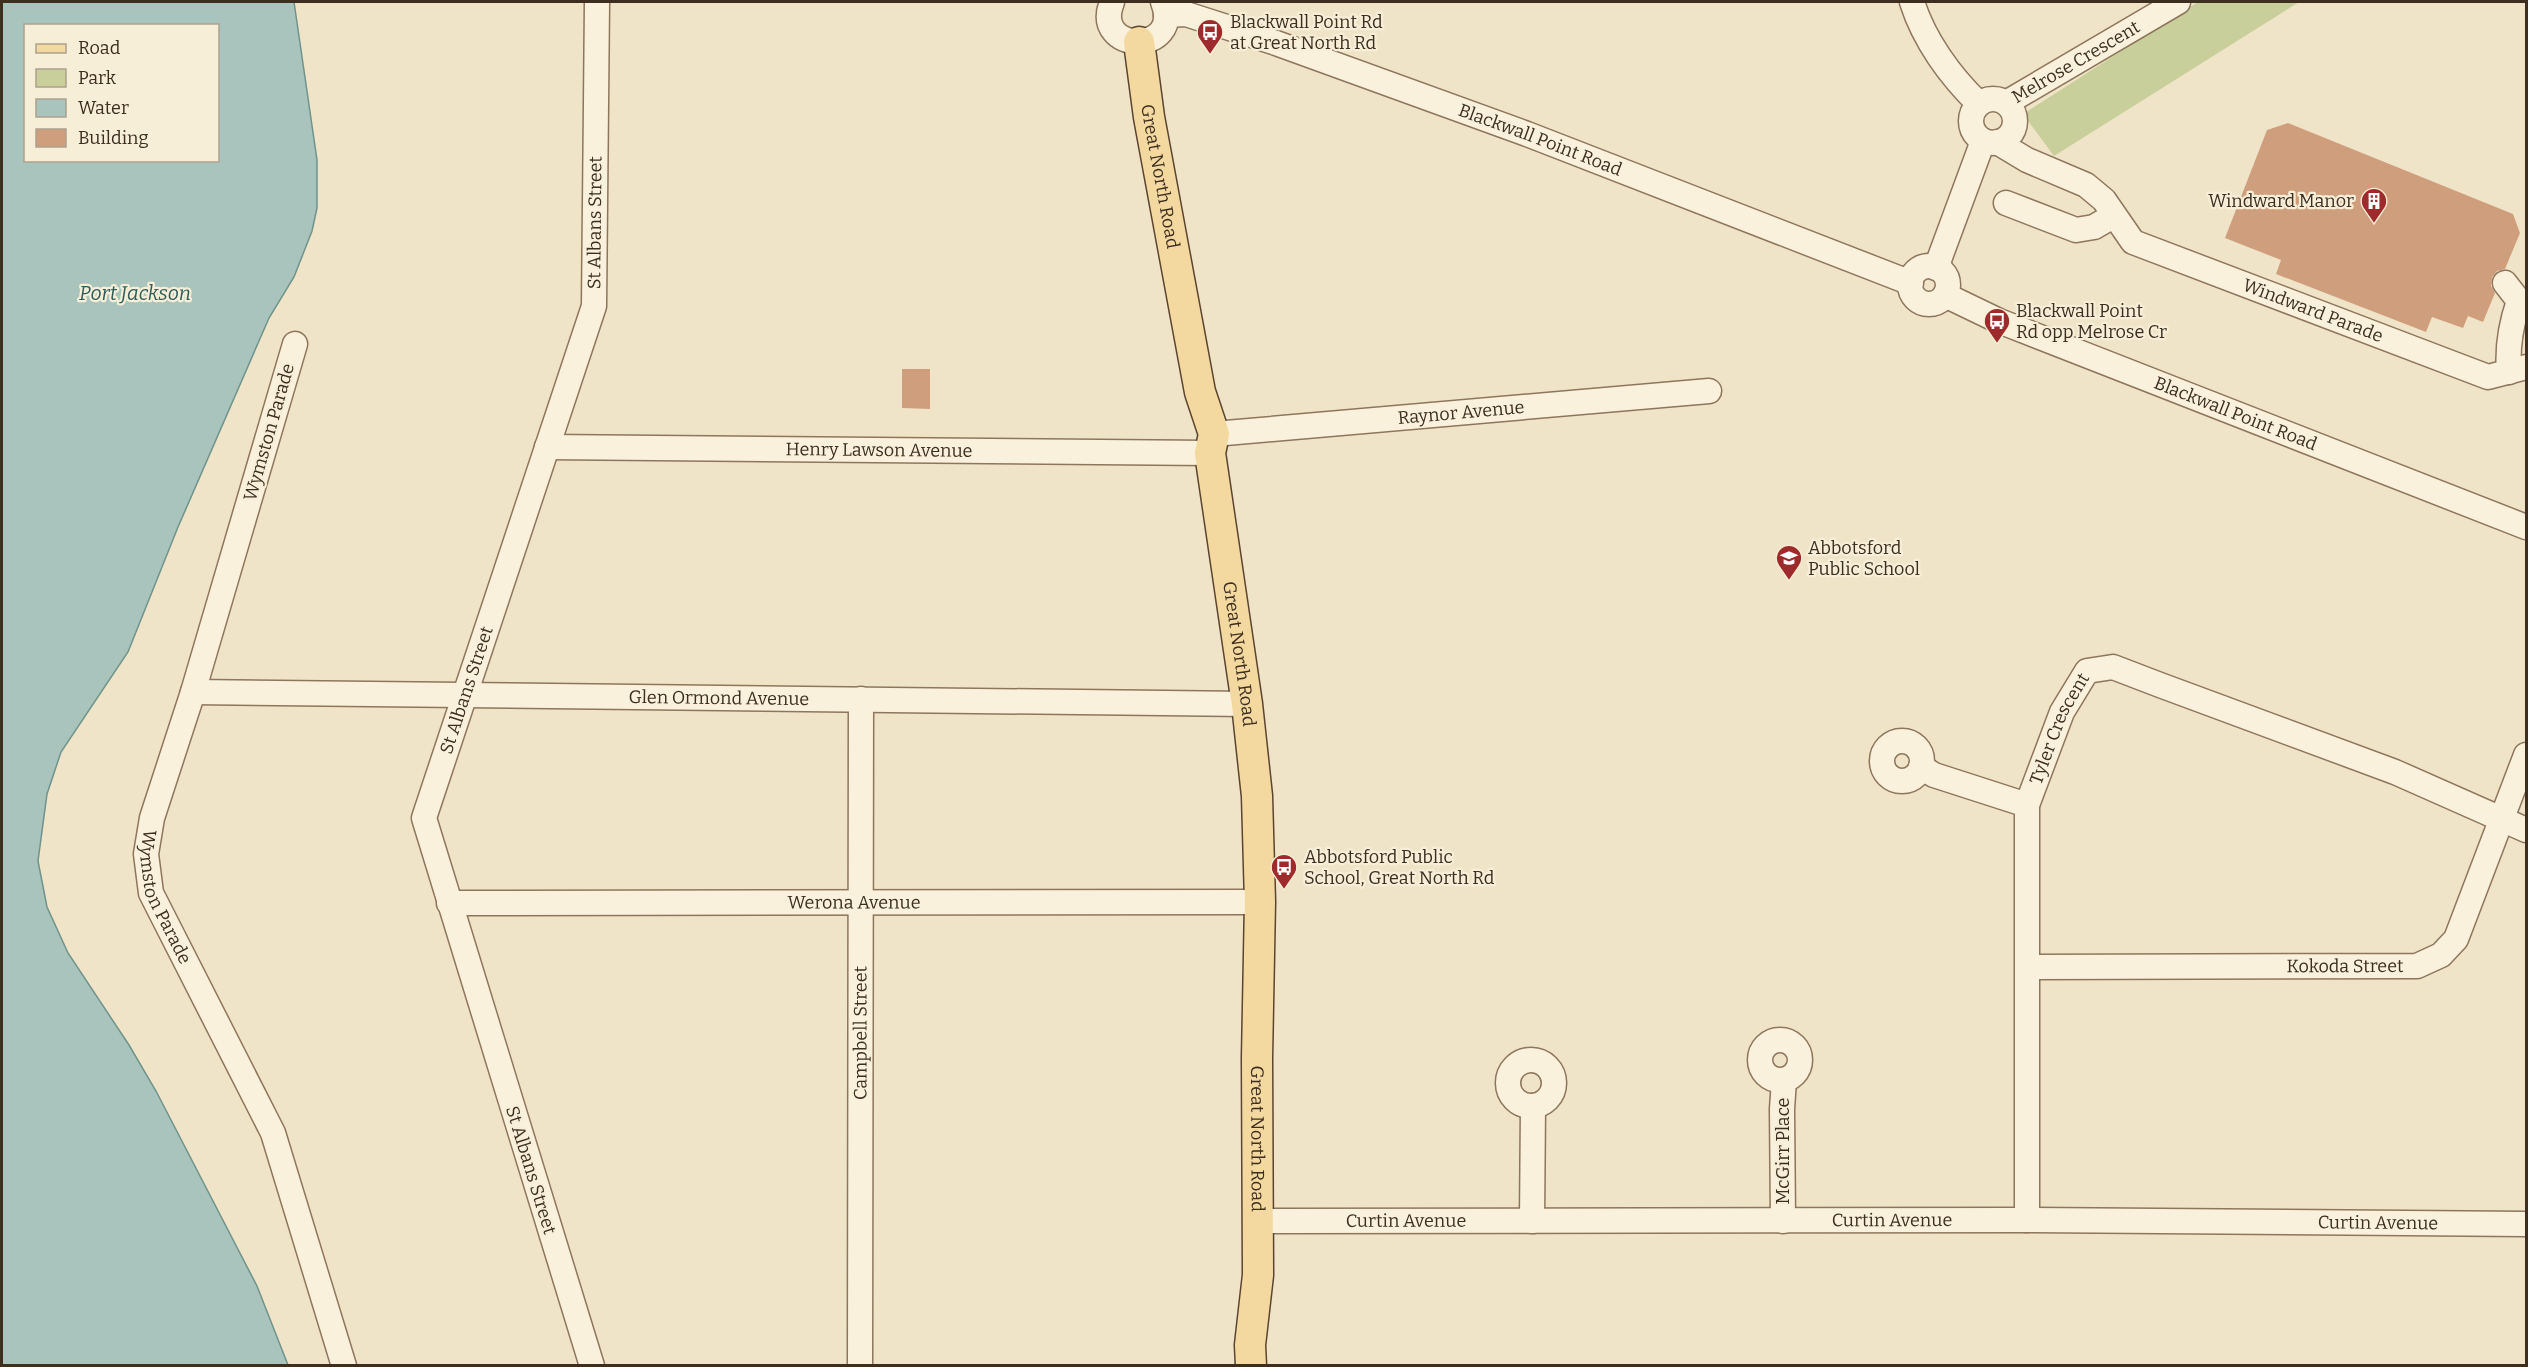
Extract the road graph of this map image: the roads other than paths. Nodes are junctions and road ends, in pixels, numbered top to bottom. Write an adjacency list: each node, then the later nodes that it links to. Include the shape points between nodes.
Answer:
1 (597, 2): 20 (street, St Albans Street, via 594,306)
2 (1112, 2): 6 (street, via 1109,16 1113,28 1121,38)
3 (1912, 2): 7 (street, via 1917,20 1937,54)
4 (2178, 2): 8 (street, Melrose Crescent)
5 (1165, 8): 6 (street, via 1164,25 1158,34); 13 (street, Blackwall Point Road, via 1276,43 1527,134)
6 (1139, 42): 19 (main road, Great North Road, via 1147,106)
7 (1978, 104): 8 (street, via 1992,99); 9 (street, via 1971,116 1973,130)
8 (2006, 104): 9 (street, via 2014,116 2013,129 2009,135)
9 (1990, 142): 11 (street, Windward Parade, via 2086,185 2104,200); 12 (street)
10 (2006, 203): 11 (street, via 2076,230 2094,227)
11 (2113, 216): 17 (street, Windward Parade, via 2133,242 2488,377)
12 (1936, 268): 13 (street, via 1920,269); 15 (street, via 1947,279)
13 (1911, 283): 15 (street, via 1920,302 1932,304)
14 (2505, 283): 17 (street, via 2519,301 2512,321 2508,359)
15 (1945, 295): 21 (street, Blackwall Point Road, via 1999,321)
16 (295, 344): 22 (street, Wymston Parade)
17 (2518, 370)
18 (1709, 391): 19 (street, Raynor Avenue)
19 (1212, 444): 20 (street, Henry Lawson Avenue); 25 (main road, Great North Road)
20 (547, 447): 23 (street, St Albans Street)
21 (2526, 527)
22 (193, 692): 23 (street, Glen Ormond Avenue); 43 (street, Wymston Parade, via 152,818 146,854 151,893 273,1133)
23 (464, 695): 24 (street, Glen Ormond Avenue); 32 (street, St Albans Street, via 423,818)
24 (861, 699): 25 (street, Glen Ormond Avenue); 33 (street, Campbell Street)
25 (1247, 704): 31 (main road, Great North Road, via 1257,796)
26 (2526, 755): 29 (street, Kokoda Street)
27 (1921, 767): 28 (street, via 1934,775)
28 (2027, 805): 29 (street, Tyler Crescent, via 2071,694 2087,671 2113,668 2395,772); 34 (street, Tyler Crescent)
29 (2502, 819): 30 (street, Tyler Crescent); 34 (street, Kokoda Street, via 2456,939 2441,955 2417,966)
30 (2526, 830)
31 (1260, 902): 33 (street, Werona Avenue); 38 (main road, Great North Road)
32 (449, 903): 33 (street, Werona Avenue); 44 (street, St Albans Street)
33 (860, 903): 45 (street, Campbell Street)
34 (2028, 967): 37 (street, Tyler Crescent)
35 (1784, 1080): 40 (street, McGirr Place)
36 (1533, 1106): 39 (street)
37 (2028, 1220): 40 (street, Curtin Avenue); 41 (street, Curtin Avenue)
38 (1258, 1221): 39 (street, Curtin Avenue); 42 (main road, Great North Road)
39 (1532, 1221): 40 (street, Curtin Avenue)
40 (1783, 1221)
41 (2526, 1224)
42 (1258, 1275): 46 (main road, Great North Road); 47 (main road, Great North Road)
43 (344, 1365)
44 (592, 1365)
45 (860, 1365)
46 (1251, 1365)
47 (1268, 1365)

